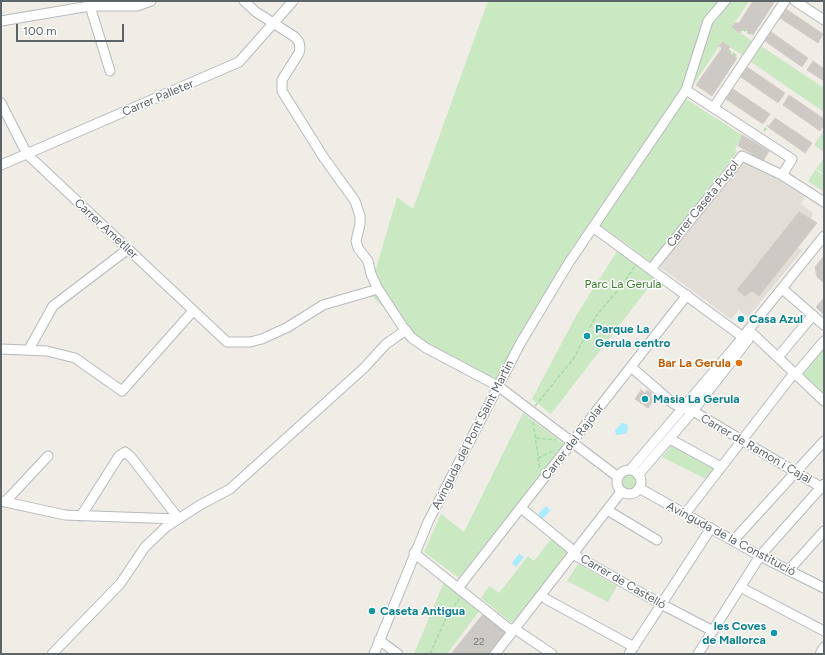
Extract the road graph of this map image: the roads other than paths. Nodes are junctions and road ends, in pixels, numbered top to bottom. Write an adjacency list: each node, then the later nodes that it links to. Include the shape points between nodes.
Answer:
1 (151, 1): 7 (street, via 137,6)
2 (244, 1): 10 (street, via 256,12)
3 (293, 1): 10 (street, Carrer Palleter)
4 (725, 1): 12 (street, Avinguda del Pont Saint Martin, via 708,21)
5 (785, 1): 14 (street, via 754,52 744,62)
6 (795, 1): 8 (street)
7 (90, 6): 9 (street); 11 (street)
8 (824, 20)
9 (1, 21)
10 (274, 22): 15 (street, Carrer Palleter, via 239,62); 24 (street, via 295,37 300,48 282,80 282,91 359,208 360,224 356,241 368,261)
11 (110, 71)
12 (686, 90): 14 (street); 19 (street, Avinguda del Pont Saint Martin)
13 (1, 103): 15 (street, Carrer Ametller)
14 (714, 107): 17 (street, via 792,159)
15 (27, 154): 16 (street, Carrer Palleter); 22 (street, Carrer Ametller)
16 (1, 165)
17 (782, 175): 18 (street, Carrer Caseta Puçol); 23 (street, Carrer Caseta Puçol, via 742,156)
18 (824, 202)
19 (593, 227): 23 (street); 38 (street, Avinguda del Pont Saint Martin, via 568,264)
20 (824, 236): 31 (street)
21 (824, 246): 25 (street)
22 (128, 249): 27 (street, Carrer Ametller); 34 (street, via 53,306)
23 (651, 269): 26 (street)
24 (378, 289): 27 (street, Carrer Ametller, via 323,306 288,327 250,342 227,342); 30 (street)
25 (786, 292): 28 (street); 31 (street)
26 (688, 295): 31 (street); 36 (street, Carrer del Rajolar)
27 (193, 311): 34 (street, via 122,390 75,358)
28 (812, 315): 29 (street); 35 (street)
29 (824, 324)
30 (406, 330): 38 (street, via 426,348); 59 (street, via 386,344 364,368 230,489)
31 (748, 337): 35 (street); 40 (street); 41 (street)
32 (824, 341): 37 (street)
33 (1, 349): 34 (street)
34 (29, 349)
35 (778, 357): 37 (street)
36 (631, 367): 40 (street, Carrer de Ramon i Cajal, via 674,404); 45 (street, Carrer del Rajolar)
37 (795, 373): 39 (street); 43 (street)
38 (498, 386): 45 (street); 64 (street, Avinguda del Pont Saint Martin)
39 (824, 401)
40 (683, 408): 41 (street, Carrer de Ramon i Cajal); 49 (street)
41 (693, 411): 42 (street); 43 (street, Carrer de Ramon i Cajal)
42 (670, 439): 47 (street); 49 (street)
43 (741, 441): 47 (street); 48 (street, Carrer de Ramon i Cajal)
44 (824, 441): 48 (street)
45 (573, 442): 50 (street); 55 (street, Carrer del Rajolar)
46 (48, 456): 54 (street)
47 (721, 467): 57 (street)
48 (796, 472): 51 (street, Carrer de Ramon i Cajal); 63 (street)
49 (634, 473): 50 (street, via 623,472); 52 (street, via 640,481)
50 (618, 477): 53 (street, via 617,486)
51 (823, 487): 66 (street)
52 (639, 488): 53 (street, via 634,493); 57 (street, Avinguda de la Constitució)
53 (624, 493): 56 (street); 65 (street)
54 (3, 501): 58 (street, via 65,515)
55 (521, 508): 65 (street, Carrer de Castelló); 70 (street, Carrer del Rajolar)
56 (612, 513): 62 (street); 65 (street)
57 (685, 514): 60 (street, Avinguda de la Constitució)
58 (81, 516): 59 (street); 59 (street, via 119,456 125,452)
59 (179, 519): 79 (street, via 166,527 145,547 120,584)
60 (711, 528): 63 (street, Avinguda de la Constitució); 72 (street)
61 (824, 531): 67 (street)
62 (657, 540)
63 (733, 541): 66 (street, Avinguda de la Constitució)
64 (414, 553): 70 (street); 76 (street, Avinguda del Pont Saint Martin)
65 (576, 555): 71 (street); 72 (street, Carrer de Castelló); 75 (street)
66 (760, 556): 67 (street, Avinguda de la Constitució); 68 (street)
67 (789, 570): 69 (street, Avinguda de la Constitució)
68 (740, 587): 73 (street); 74 (street)
69 (824, 588)
70 (461, 591): 75 (street, via 508,628)
71 (546, 599): 75 (street); 78 (street)
72 (661, 604): 74 (street, Carrer de Castelló); 78 (street)
73 (824, 630)
74 (713, 631): 85 (street)
75 (517, 632): 82 (street); 83 (street); 84 (street)
76 (379, 640): 80 (street, Avinguda del Pont Saint Martin); 81 (street)
77 (824, 647): 86 (street)
78 (632, 651)
79 (52, 654)
80 (374, 654)
81 (398, 654)
82 (495, 654)
83 (503, 654)
84 (552, 654)
85 (698, 654)
86 (820, 654)

